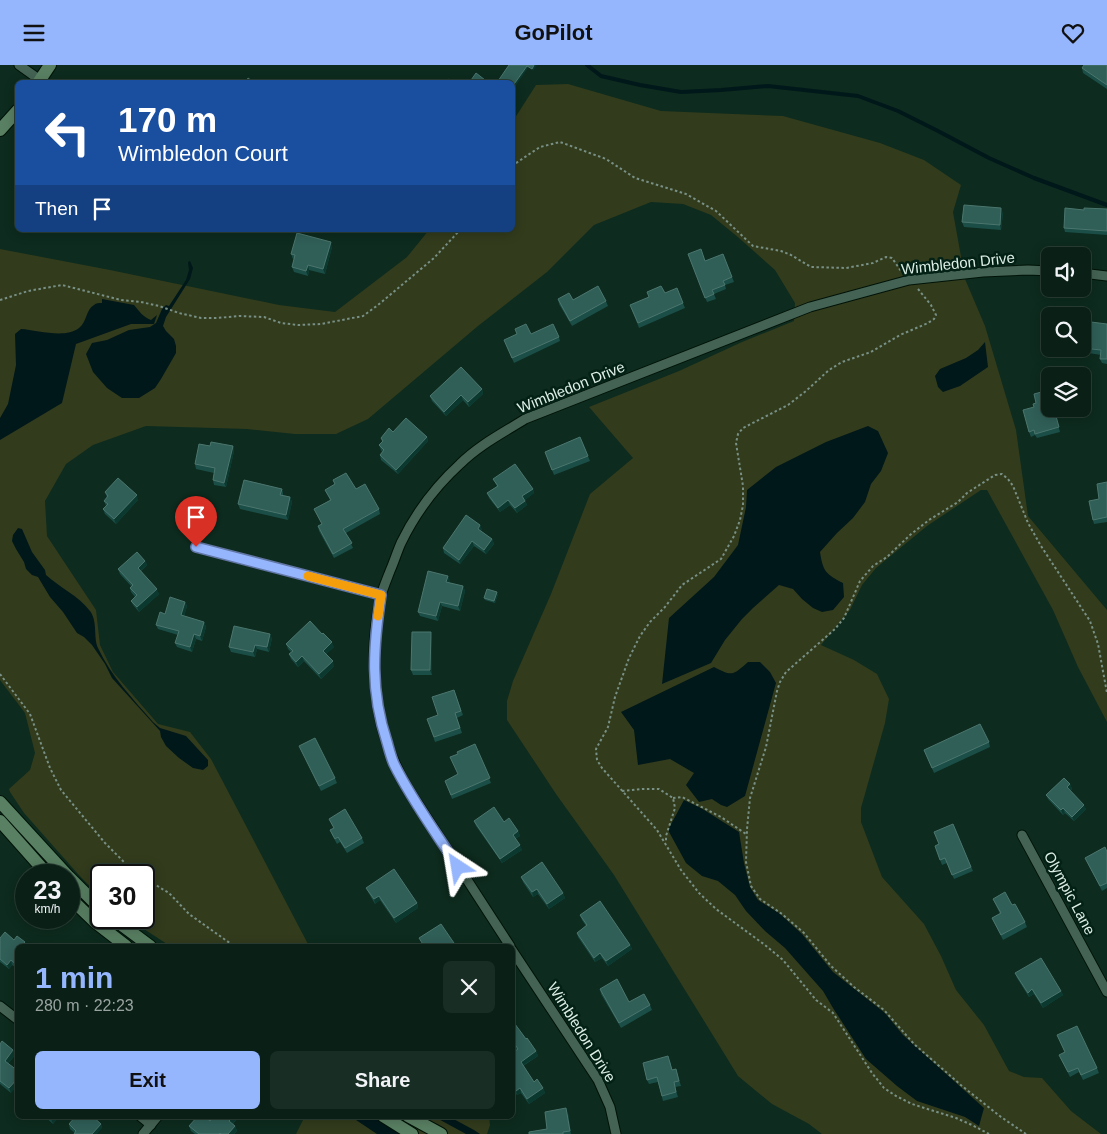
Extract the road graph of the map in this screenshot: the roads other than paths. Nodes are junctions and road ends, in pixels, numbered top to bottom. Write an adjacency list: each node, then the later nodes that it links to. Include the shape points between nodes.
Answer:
1 (19, 65): 3 (street)
2 (50, 65): 4 (street)
3 (38, 80)
4 (40, 80)
5 (15, 113): 6 (street)
6 (0, 130)
7 (1041, 270): 11 (street, Wimbledon Drive, via 909,280 810,307 525,419 484,444 460,463 438,487 401,542)
8 (1091, 274): 9 (street)
9 (1107, 276)
10 (196, 547): 11 (street)
11 (381, 595): 23 (street, Wimbledon Drive, via 376,625 375,691 381,725 394,763)
12 (0, 802): 16 (street)
13 (0, 821): 15 (street)
14 (1022, 835): 25 (street, Olympic Lane)
15 (38, 864)
16 (57, 864)
17 (80, 888): 18 (street)
18 (90, 898)
19 (80, 908): 21 (street)
20 (127, 929): 22 (street)
21 (123, 944)
22 (147, 944)
23 (509, 944)
24 (515, 955): 36 (street, Wimbledon Drive, via 598,1080 610,1107)
25 (1107, 991)
26 (0, 1006): 27 (street)
27 (15, 1018)
28 (144, 1119): 32 (street)
29 (156, 1119): 32 (street)
30 (388, 1119): 34 (street)
31 (414, 1119): 35 (street)
32 (151, 1125): 33 (street)
33 (143, 1134)
34 (412, 1134)
35 (441, 1134)
36 (616, 1134)

